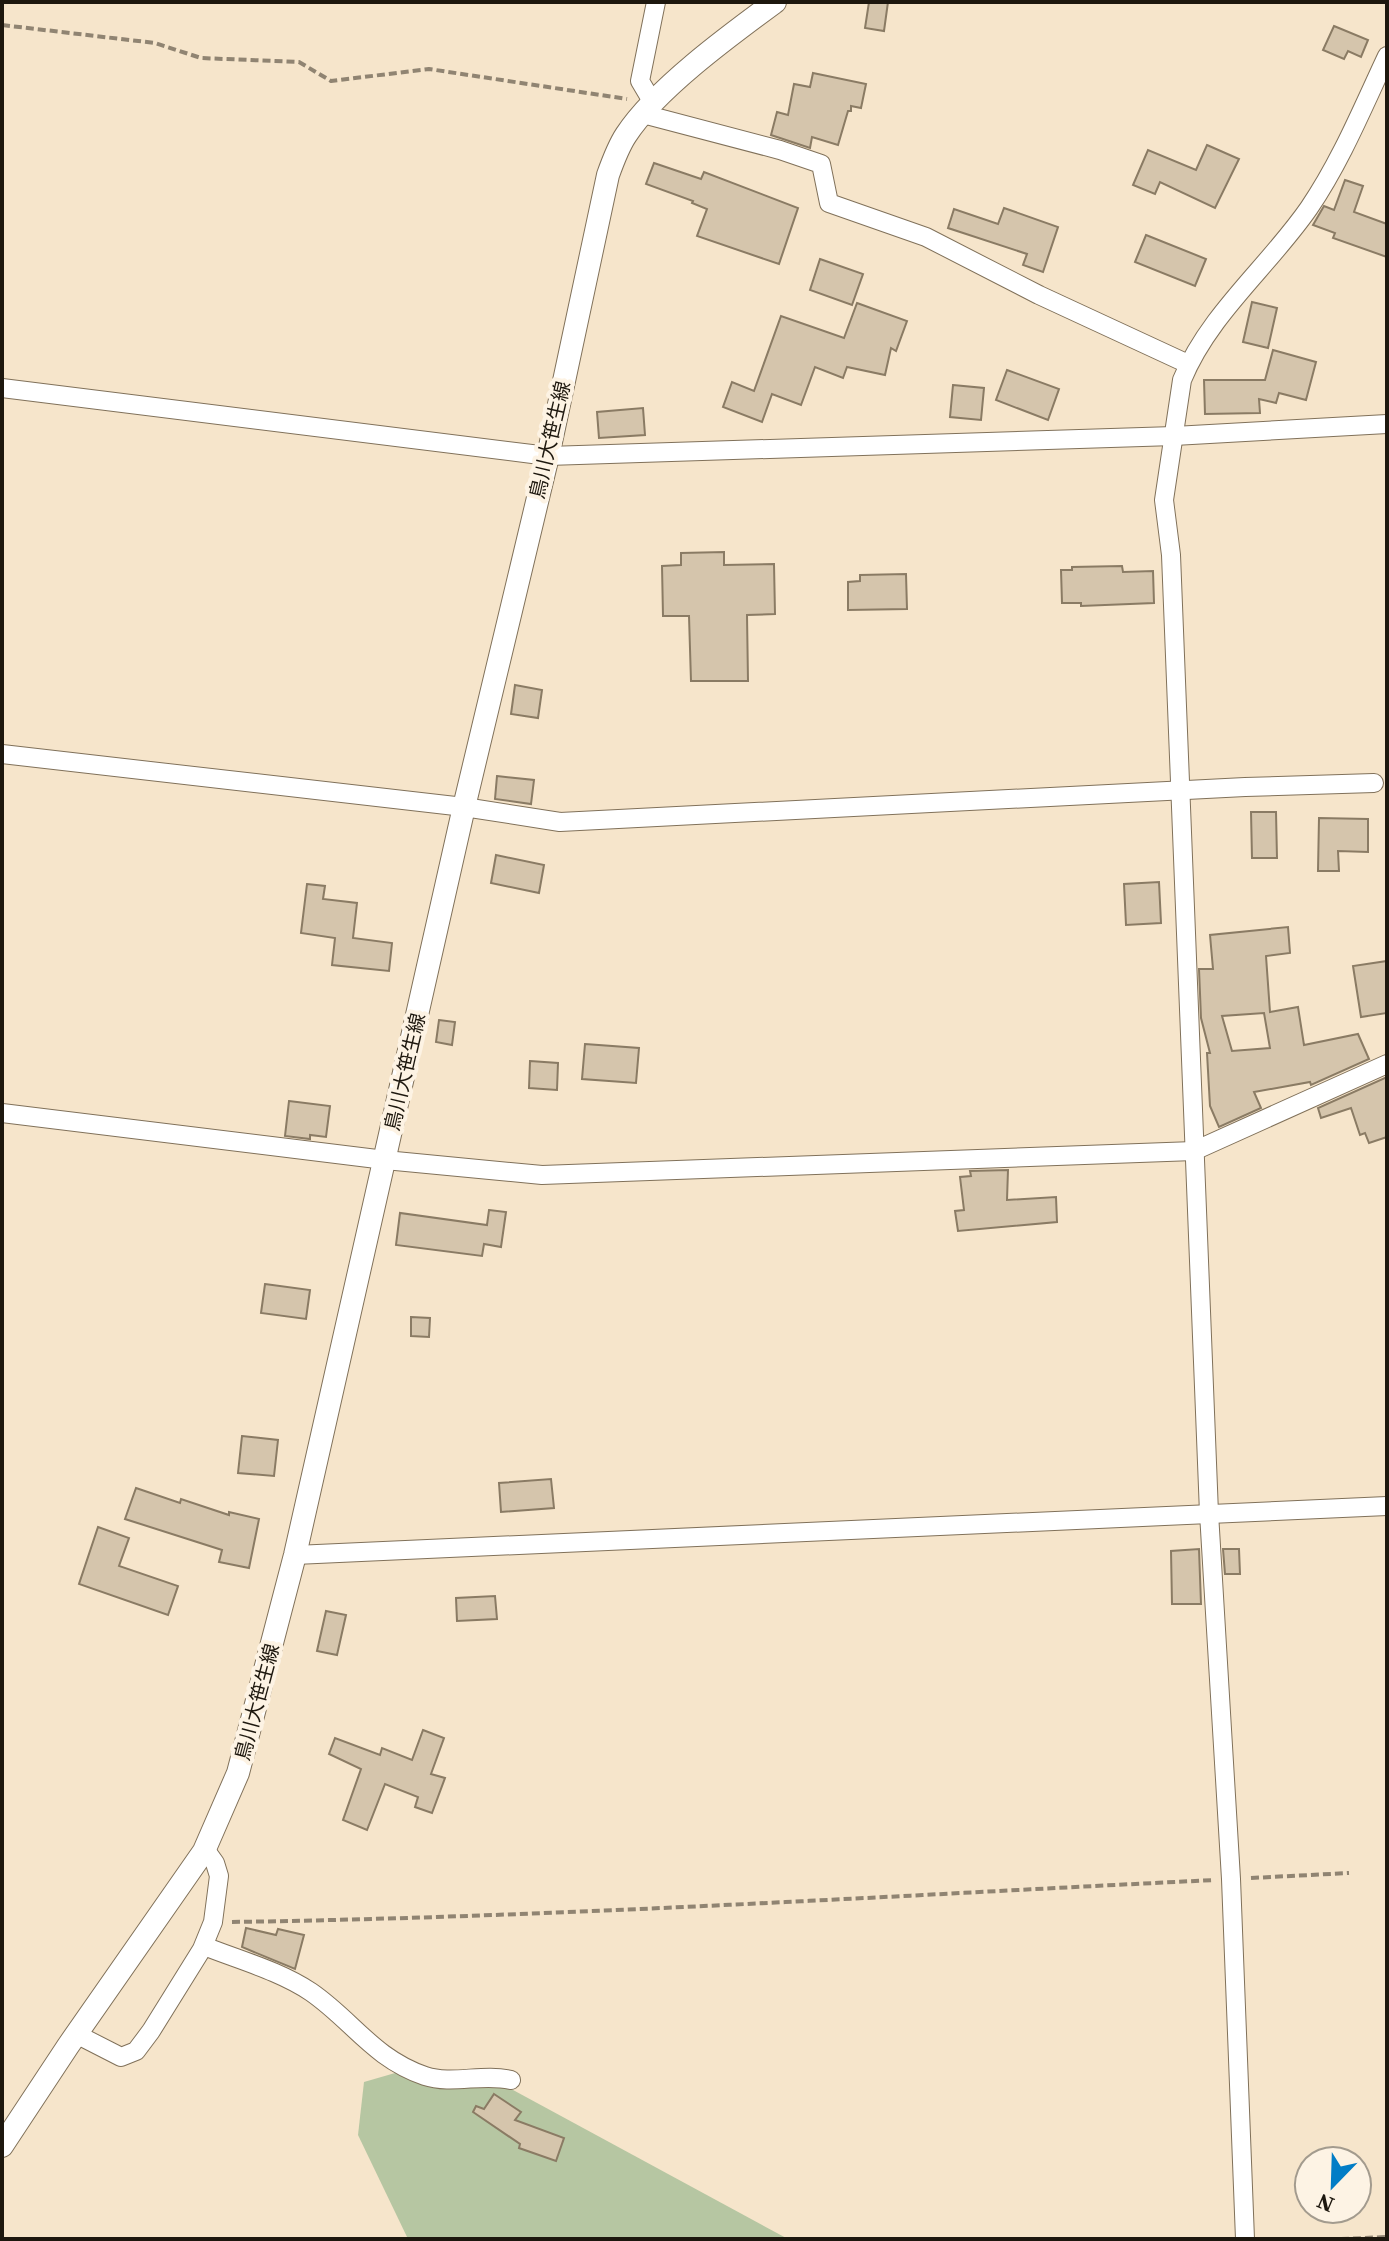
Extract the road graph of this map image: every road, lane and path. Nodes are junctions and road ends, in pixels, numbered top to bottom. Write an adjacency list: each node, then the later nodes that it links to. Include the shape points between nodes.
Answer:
1 (656, 2): 5 (street, via 640,81)
2 (775, 2): 5 (street, 鳥川大笹生線)
3 (2, 25): 5 (path, via 155,43 201,58 299,62 331,81 429,69)
4 (1387, 56): 6 (street, via 1308,208)
5 (648, 108): 6 (street, via 821,164 829,203 926,237); 10 (street, 鳥川大笹生線, via 626,134 608,175)
6 (1188, 364): 9 (street)
7 (2, 388): 10 (street)
8 (1387, 424): 9 (street)
9 (1174, 436): 10 (street); 13 (street, via 1164,508 1171,555)
10 (548, 456): 14 (street, 鳥川大笹生線)
11 (2, 754): 14 (street)
12 (1374, 783): 13 (street)
13 (1179, 790): 14 (street, via 560,822); 17 (street)
14 (464, 807): 18 (street, 鳥川大笹生線)
15 (1387, 1064): 17 (street)
16 (2, 1113): 18 (street)
17 (1194, 1151): 18 (street, via 542,1175); 20 (street)
18 (385, 1160): 21 (street, 鳥川大笹生線)
19 (1387, 1506): 20 (street)
20 (1209, 1513): 21 (street); 24 (street)
21 (295, 1555): 22 (street, 鳥川大笹生線, via 238,1773)
22 (205, 1849): 25 (street, via 219,1876); 27 (street, 鳥川大笹生線)
23 (1349, 1873): 24 (path)
24 (1231, 1879): 25 (path, via 336,1921); 31 (street)
25 (213, 1922): 26 (street)
26 (204, 1946): 27 (street, via 136,2051 121,2057); 28 (street, via 310,1991 361,2038 409,2069 435,2078)
27 (72, 2040): 29 (street, 鳥川大笹生線)
28 (511, 2080)
29 (2, 2146)
30 (1387, 2237): 32 (path)
31 (1245, 2239)
32 (1341, 2239)

